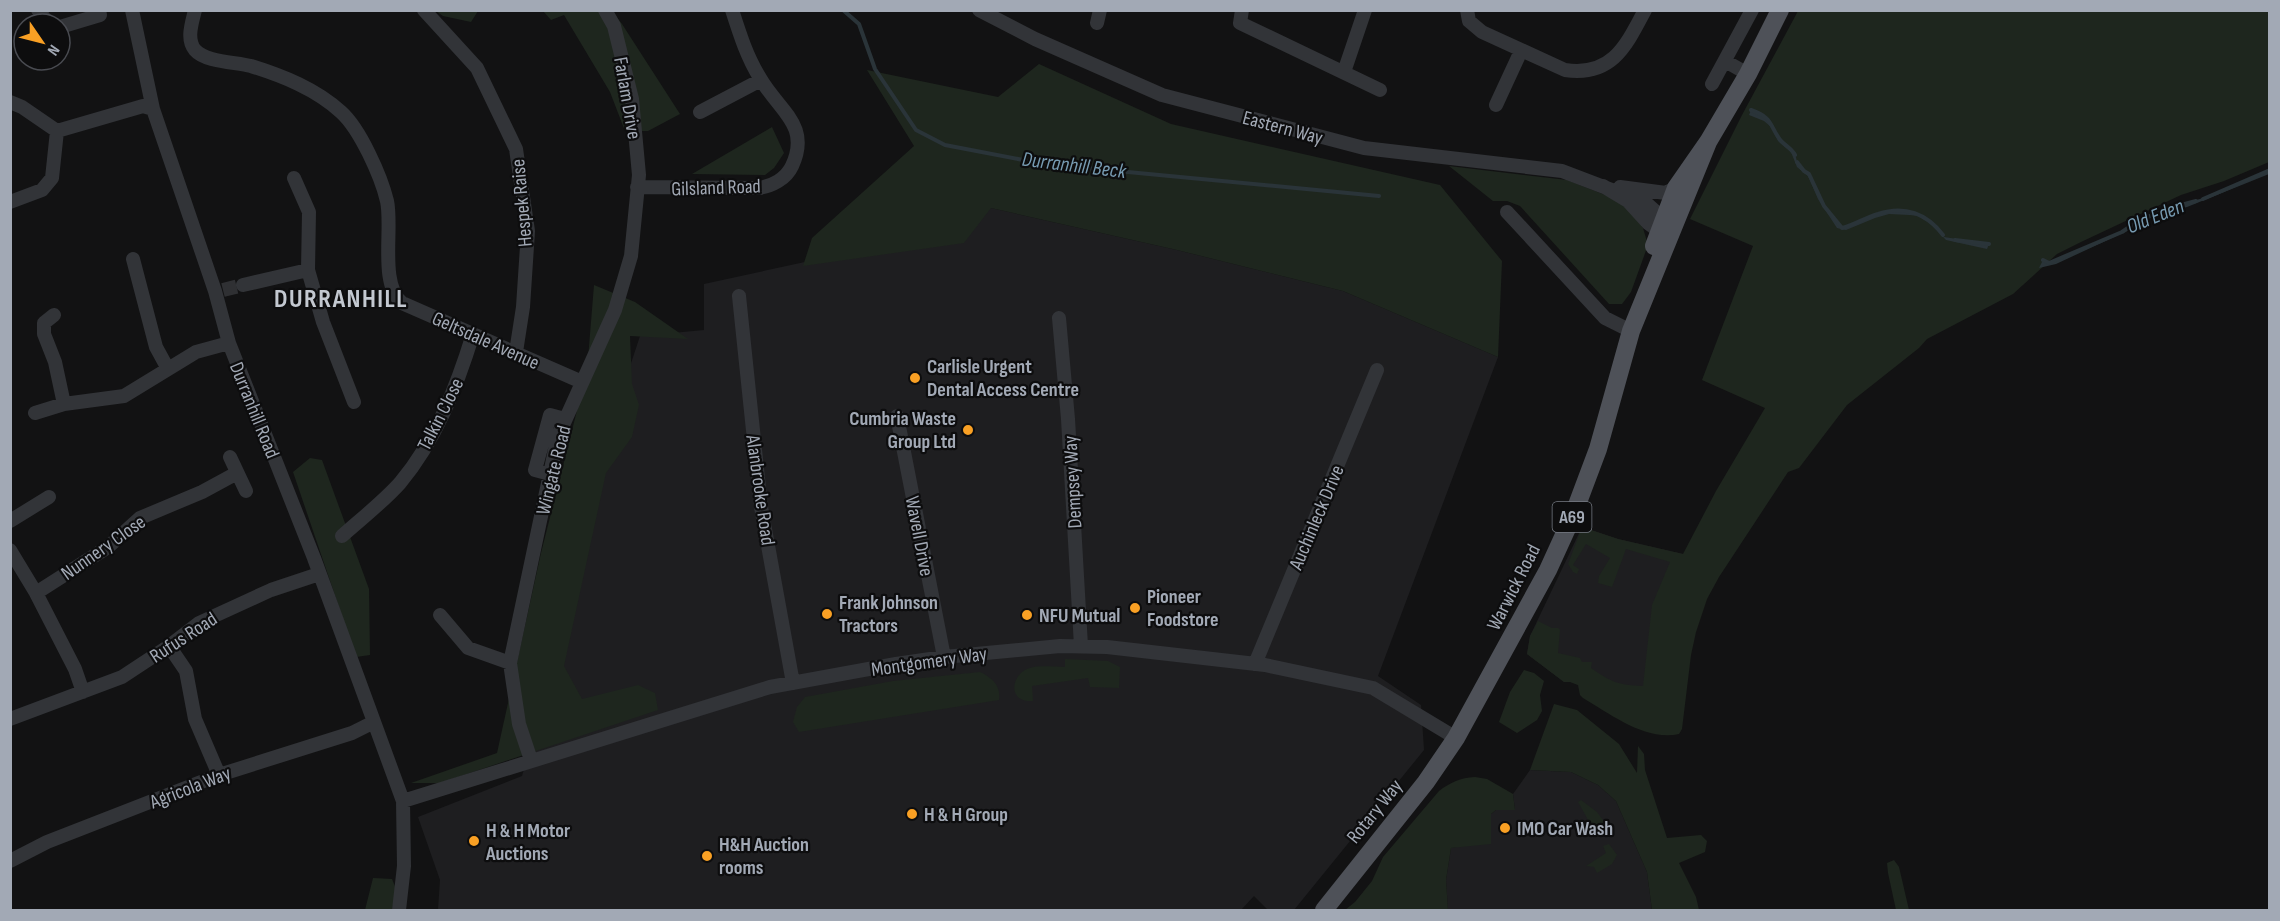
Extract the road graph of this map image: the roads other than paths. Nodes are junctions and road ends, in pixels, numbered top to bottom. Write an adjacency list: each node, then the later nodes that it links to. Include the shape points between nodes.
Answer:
1 (99, 10): 14 (street, via 100,15)
2 (132, 10): 24 (street, Durranhill Road)
3 (195, 10): 42 (street, Geltsdale Avenue, via 191,45 201,56 250,66 306,87 342,112 367,148 387,201 390,281 397,298)
4 (424, 10): 44 (street, Hespek Raise, via 477,68 516,149 528,231)
5 (605, 10): 30 (street, Farlam Drive, via 614,26 632,99)
6 (732, 10): 19 (street, Gilsland Road, via 744,50)
7 (979, 10): 29 (street, Eastern Way, via 1162,95 1364,148 1562,171)
8 (1242, 10): 17 (street, via 1240,23)
9 (1365, 10): 17 (street)
10 (1467, 10): 15 (street, via 1469,21 1476,27)
11 (1645, 10): 15 (street, via 1624,49 1606,65 1591,70 1565,70)
12 (1752, 10): 16 (street)
13 (1780, 10): 18 (main road, Warwick Road / A69)
14 (72, 23)
15 (1521, 51): 23 (street)
16 (1725, 61): 18 (street); 20 (street)
17 (1344, 72): 21 (street)
18 (1748, 74): 27 (main road, Warwick Road / A69)
19 (761, 80): 25 (street); 30 (street, Gilsland Road, via 798,132 799,144 789,172 759,189)
20 (1712, 84)
21 (1380, 90)
22 (10, 102): 26 (street)
23 (1496, 105)
24 (153, 109): 26 (street, via 143,106); 43 (street, Durranhill Road, via 219,291)
25 (700, 111)
26 (57, 131): 32 (street, via 52,178 42,190)
27 (1708, 142): 31 (main road, Warwick Road / A69); 34 (main road, Warwick Road / A69)
28 (294, 178): 36 (street, via 309,212)
29 (1603, 186): 31 (street, Eastern Way, via 1666,193); 34 (street, Eastern Way, via 1628,201 1648,223)
30 (638, 188): 47 (street, Wingate Road, via 631,256 615,310)
31 (1677, 188): 34 (main road, Warwick Road / A69)
32 (10, 202)
33 (1507, 212): 41 (street, via 1605,318)
34 (1666, 225): 41 (main road, Warwick Road / A69, via 1650,258 1652,280)
35 (133, 259): 45 (street, via 156,347)
36 (308, 270): 37 (street); 48 (street)
37 (243, 285)
38 (739, 296): 67 (street, Alanbrooke Road, via 761,507)
39 (54, 315): 49 (street, via 44,323 44,334)
40 (1059, 318): 63 (street, Dempsey Way)
41 (1631, 331): 71 (main road, Warwick Road / A69, via 1598,449 1574,513 1548,570)
42 (473, 334): 44 (street, Geltsdale Avenue); 57 (street, Talkin Close, via 463,368 432,437 399,483)
43 (228, 343): 45 (street, via 196,352); 59 (street, Durranhill Road)
44 (516, 352): 47 (street, Geltsdale Avenue)
45 (168, 369): 49 (street, via 124,396)
46 (1377, 370): 66 (street, Auchinleck Drive)
47 (582, 382): 65 (street, Wingate Road, via 558,435)
48 (354, 402)
49 (64, 404): 50 (street)
50 (35, 413)
51 (897, 416): 64 (street, Wavell Drive)
52 (230, 457): 53 (street)
53 (237, 473): 54 (street); 60 (street, Nunnery Close, via 140,518 108,547)
54 (246, 490)
55 (49, 497): 56 (street)
56 (10, 521)
57 (342, 536)
58 (10, 550): 60 (street)
59 (319, 574): 62 (street, Rufus Road, via 271,590 199,623); 70 (street, Durranhill Road)
60 (36, 593): 68 (street)
61 (440, 615): 65 (street, via 468,648)
62 (169, 646): 68 (street, Rufus Road, via 122,677); 73 (street, via 186,671 195,719)
63 (1081, 646): 64 (street, Montgomery Way); 66 (street, Montgomery Way)
64 (944, 657): 67 (street, Montgomery Way)
65 (510, 663): 72 (street, Wingate Road, via 519,724)
66 (1255, 664): 71 (street, Montgomery Way, via 1373,688)
67 (793, 683): 72 (street, Montgomery Way)
68 (83, 692): 69 (street, Rufus Road)
69 (10, 719)
70 (374, 722): 73 (street, Agricola Way, via 352,733); 74 (street, Durranhill Road)
71 (1456, 738): 77 (main road, Rotary Way / A69)
72 (531, 760): 74 (street, Montgomery Way)
73 (219, 775): 75 (street, Agricola Way, via 47,842)
74 (403, 801): 76 (street, Durranhill Road, via 404,866)
75 (10, 861)
76 (399, 910)
77 (1324, 910)

